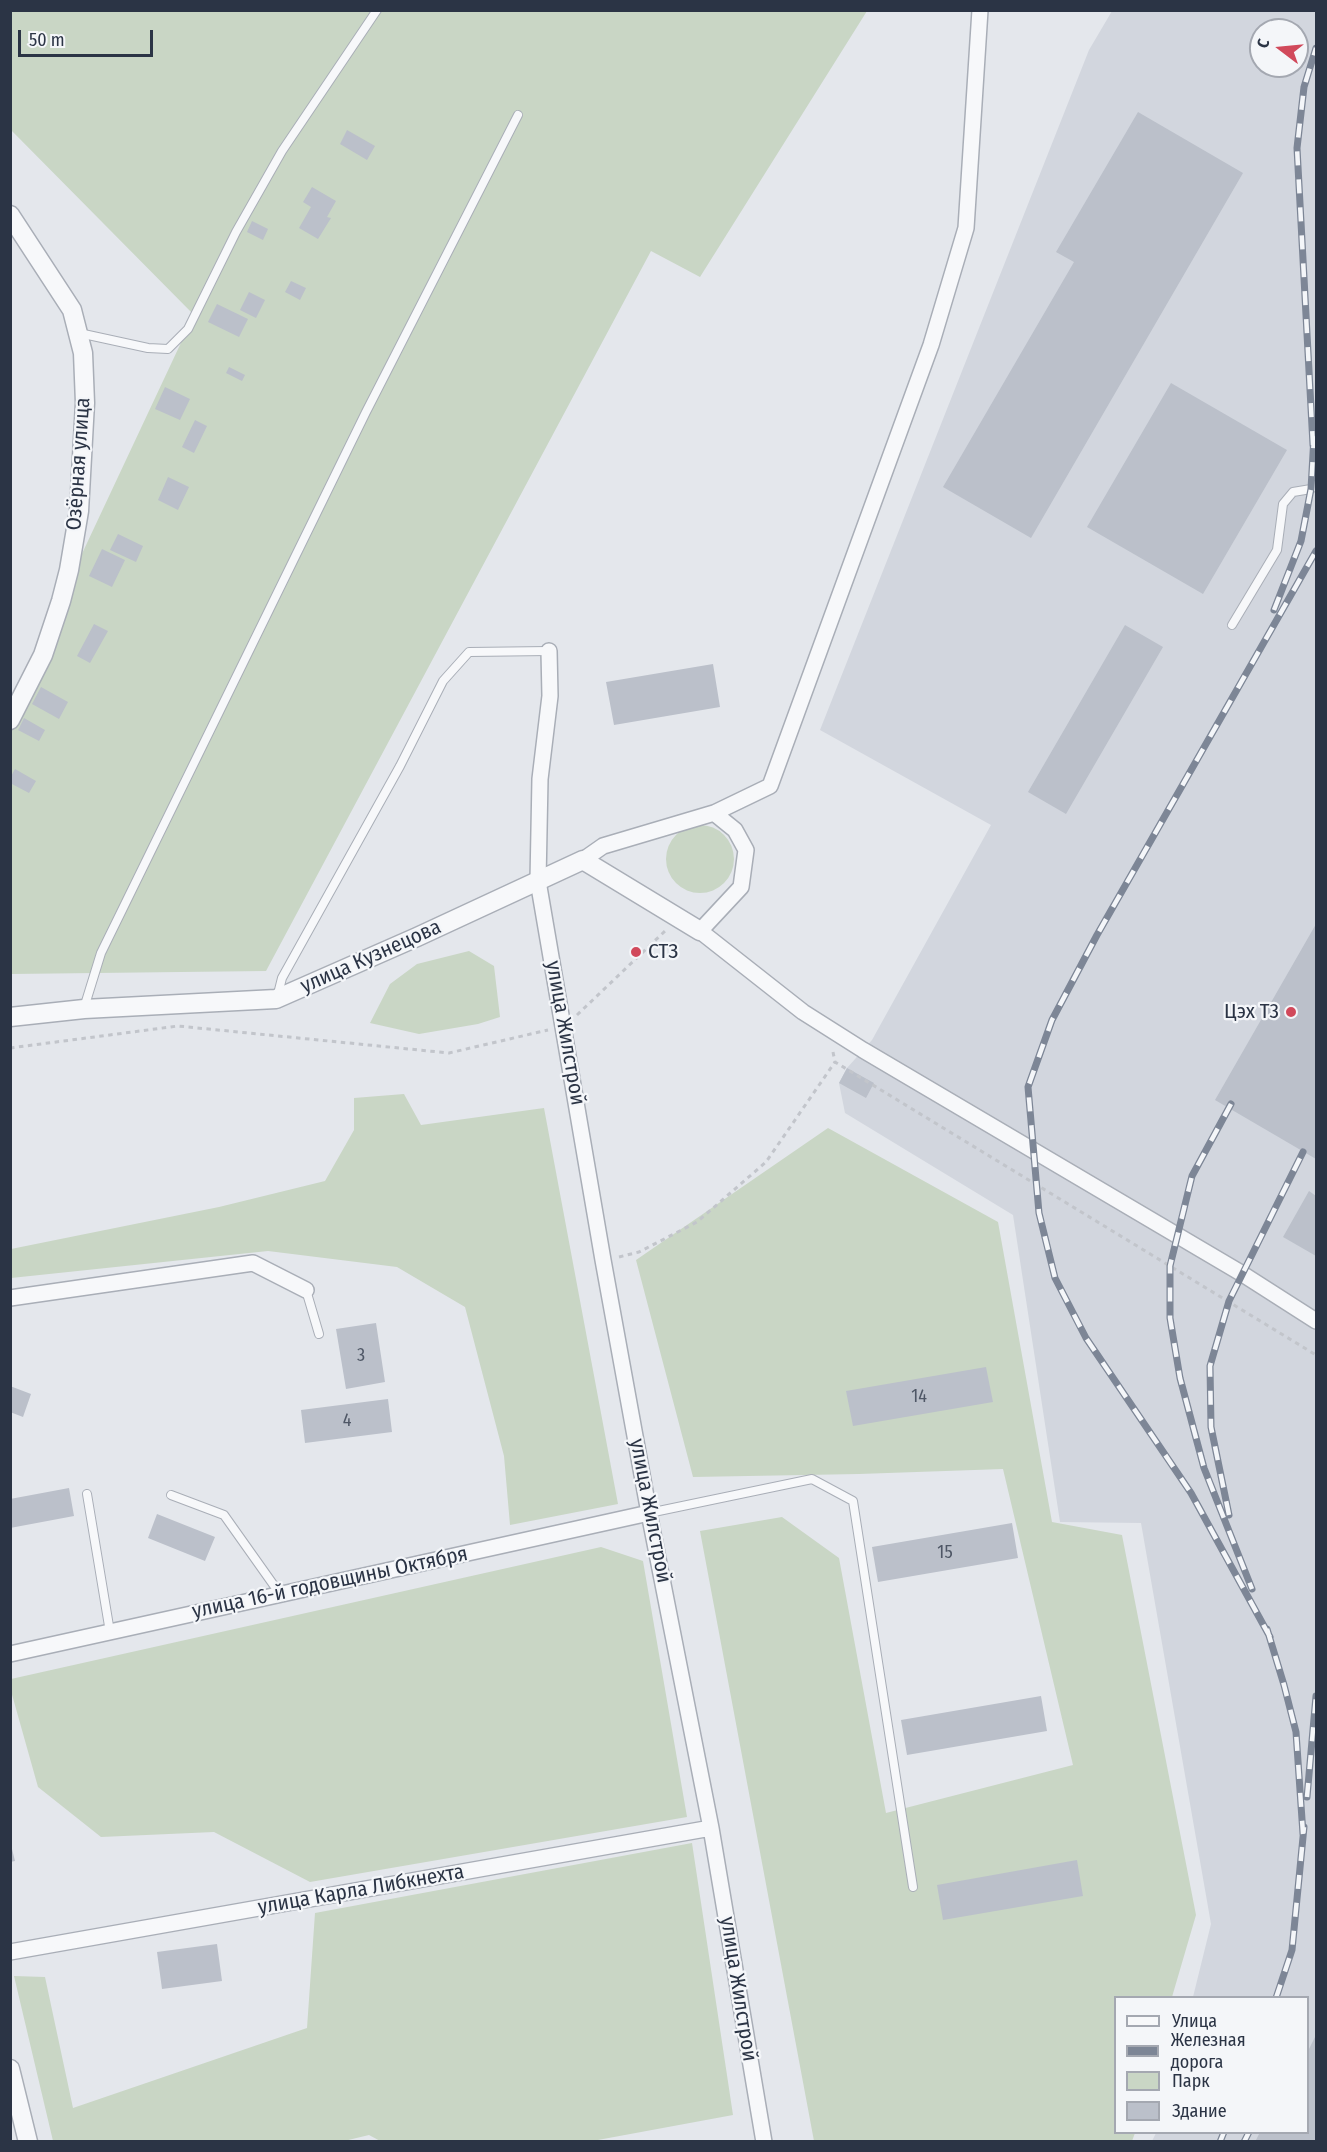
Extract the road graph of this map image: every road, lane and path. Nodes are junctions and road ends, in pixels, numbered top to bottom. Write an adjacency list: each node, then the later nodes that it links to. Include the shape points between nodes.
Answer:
1 (377, 10): 5 (lane, via 282,152 236,232 188,329 168,349)
2 (980, 10): 10 (street, via 966,228 931,345 770,786)
3 (518, 115): 16 (lane, via 366,412 106,942)
4 (10, 215): 5 (street, Озёрная улица, via 72,310)
5 (78, 333): 9 (street, Озёрная улица, via 85,403 79,511 69,570 43,656)
6 (1317, 484): 7 (lane, via 1293,492 1283,504 1277,550)
7 (1232, 625)
8 (549, 651): 12 (street, улица Жилстрой, via 550,696 540,779); 15 (lane, via 469,652 443,681 282,978)
9 (10, 720)
10 (714, 813): 11 (street, via 603,846); 14 (street, via 735,830 746,850 741,887)
11 (583, 860): 12 (street, улица Кузнецова); 14 (street)
12 (538, 881): 15 (street, улица Кузнецова); 18 (street, улица Жилстрой)
13 (667, 929): 18 (path)
14 (700, 931): 24 (street, via 804,1012 863,1050)
15 (276, 999): 16 (street, улица Кузнецова)
16 (84, 1010): 17 (street, улица Кузнецова)
17 (10, 1017)
18 (564, 1027): 20 (path, via 449,1053 178,1026); 22 (street, улица Жилстрой)
19 (832, 1045): 21 (path)
20 (10, 1048)
21 (835, 1062): 22 (path, via 766,1162 697,1222 639,1252); 26 (path)
22 (603, 1260): 29 (street, улица Жилстрой)
23 (10, 1298): 25 (lane, via 253,1263 306,1290)
24 (1317, 1321)
25 (319, 1334)
26 (1317, 1355)
27 (87, 1494): 31 (lane)
28 (171, 1495): 30 (lane, via 224,1515)
29 (649, 1513): 30 (street, улица 16-й годовщины Октября); 33 (street, улица Жилстрой); 34 (lane, via 812,1479 853,1501)
30 (280, 1594): 31 (street, улица 16-й годовщины Октября)
31 (110, 1632): 32 (street, улица 16-й годовщины Октября)
32 (10, 1654)
33 (711, 1828): 35 (street, улица Карла Либкнехта); 39 (street, улица Жилстрой)
34 (913, 1887)
35 (10, 1952)
36 (10, 2069): 37 (street)
37 (16, 2109): 38 (street)
38 (28, 2142)
39 (764, 2142)

